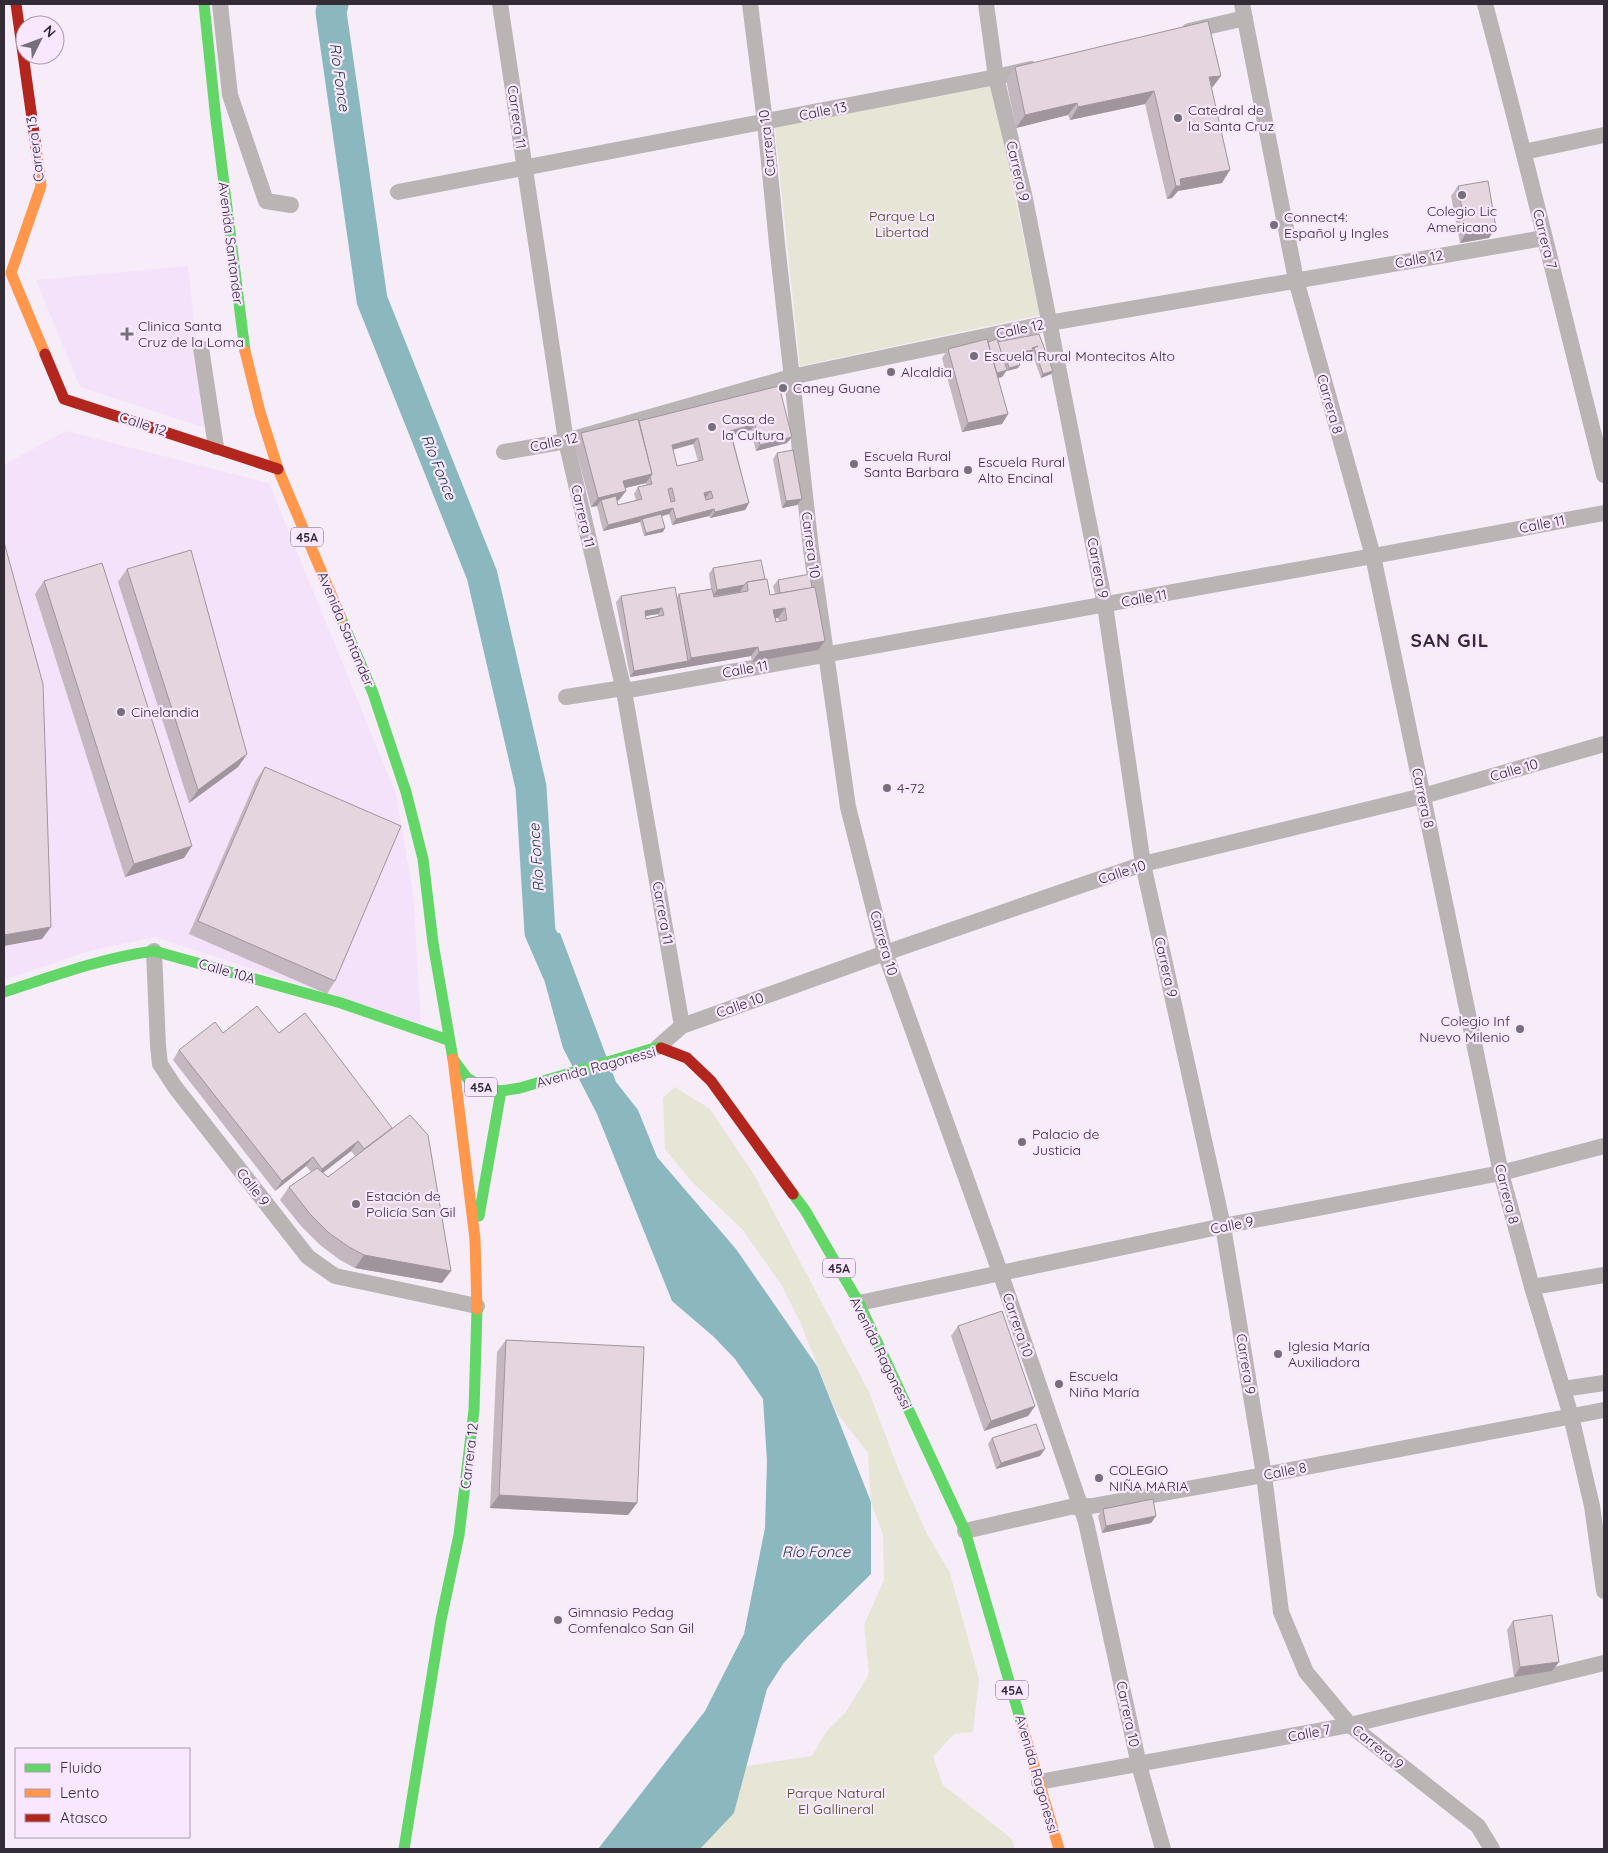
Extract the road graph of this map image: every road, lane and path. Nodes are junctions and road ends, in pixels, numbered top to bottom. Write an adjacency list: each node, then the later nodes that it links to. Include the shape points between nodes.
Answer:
1 (16, 4): 19 (main road, Carrera 13, via 41,186)
2 (204, 4): 28 (main road, Avenida Santander / 45A, via 244,345)
3 (220, 4): 17 (street, via 230,94 266,201)
4 (500, 4): 15 (street, Carrera 11)
5 (750, 4): 12 (street, Carrera 10)
6 (986, 4): 11 (street, Carrera 9)
7 (1485, 4): 14 (street, Carrera 7)
8 (1243, 11): 9 (street); 20 (street, Carrera 8)
9 (1178, 34)
10 (1044, 66): 11 (street, Calle 13)
11 (996, 77): 12 (street, Calle 13); 21 (street, Carrera 9, via 1024,194)
12 (765, 122): 15 (street, Calle 13); 23 (street, Carrera 10)
13 (1604, 135): 14 (street)
14 (1524, 152): 18 (street, Carrera 7)
15 (524, 168): 16 (street, Calle 13); 25 (street, Carrera 11)
16 (398, 192)
17 (291, 205)
18 (1544, 238): 20 (street, Calle 12); 29 (street, Carrera 7)
19 (7, 266): 24 (main road, Carrera 13)
20 (1296, 280): 21 (street, Calle 12); 31 (street, Carrera 8)
21 (1049, 323): 23 (street, Calle 12); 32 (street, Carrera 9)
22 (201, 348): 26 (street)
23 (791, 377): 25 (street, Calle 12); 33 (street, Carrera 10)
24 (64, 399): 26 (main road, Calle 12)
25 (566, 441): 27 (street, Calle 12); 34 (street, Carrera 11)
26 (216, 447): 28 (main road, Calle 12)
27 (504, 452)
28 (278, 469): 43 (main road, Avenida Santander / 45A, via 373,693 406,792 423,859)
29 (1604, 475)
30 (1604, 513): 31 (street, Calle 11)
31 (1373, 556): 32 (street, Calle 11); 37 (street, Carrera 8)
32 (1105, 604): 33 (street, Calle 11); 38 (street, Carrera 9)
33 (827, 654): 34 (street, Calle 11); 40 (street, Carrera 10, via 848,807)
34 (624, 689): 35 (street, Calle 11); 42 (street, Carrera 11)
35 (566, 697)
36 (1604, 744): 37 (street, Calle 10)
37 (1423, 796): 38 (street, Calle 10); 49 (street, Carrera 8)
38 (1143, 864): 40 (street, Calle 10); 50 (street, Carrera 9)
39 (154, 951): 41 (main road, Calle 10A, via 92,964); 43 (main road, Calle 10A, via 341,1004); 56 (street, Calle 9, via 160,1064 308,1257 334,1276)
40 (885, 953): 42 (street, Calle 10); 52 (street, Carrera 10)
41 (4, 992)
42 (682, 1026): 44 (street, Calle 10)
43 (448, 1040): 45 (main road, Avenida Santander / 45A)
44 (658, 1048): 46 (main road, Avenida Ragonessi / 45A); 55 (main road, Avenida Ragonessi / 45A, via 687,1058 712,1081 805,1210)
45 (453, 1059): 47 (main road, Avenida Santander / 45A, via 467,1078 483,1088); 51 (main road, Carrera 12)
46 (520, 1088): 47 (main road, Avenida Santander / 45A)
47 (501, 1091): 51 (main road)
48 (1604, 1146): 49 (street, Calle 9)
49 (1501, 1173): 50 (street, Calle 9); 54 (street, Carrera 8)
50 (1223, 1226): 52 (street, Calle 9); 61 (street, Carrera 9)
51 (475, 1240): 56 (main road, Carrera 12)
52 (1000, 1272): 55 (street, Calle 9); 63 (street, Carrera 10)
53 (1604, 1275): 54 (street)
54 (1532, 1288): 58 (street, Carrera 8)
55 (859, 1303): 65 (main road, Avenida Ragonessi / 45A)
56 (477, 1306): 71 (main road, Carrera 12, via 474,1410 459,1535 441,1620)
57 (1604, 1382): 58 (street)
58 (1563, 1389): 60 (street, Carrera 8)
59 (1604, 1410): 60 (street, Calle 8)
60 (1571, 1416): 61 (street, Calle 8); 62 (street, Carrera 8)
61 (1264, 1475): 63 (street, Calle 8); 68 (street, Carrera 9, via 1281,1612 1306,1672)
62 (1592, 1506): 64 (street); 66 (street, Carrera 8)
63 (1082, 1507): 65 (street, Calle 8); 69 (street, Carrera 10)
64 (1604, 1522)
65 (966, 1531): 70 (main road, Avenida Ragonessi / 45A)
66 (1604, 1591)
67 (1604, 1663): 68 (street, Calle 7)
68 (1350, 1726): 69 (street, Calle 7); 74 (street, Carrera 9, via 1478,1826)
69 (1139, 1765): 70 (street, Calle 7); 73 (street, Carrera 10)
70 (1039, 1782): 72 (main road, Avenida Ragonessi / 45A)
71 (404, 1849)
72 (1059, 1849)
73 (1163, 1849)
74 (1492, 1849)

